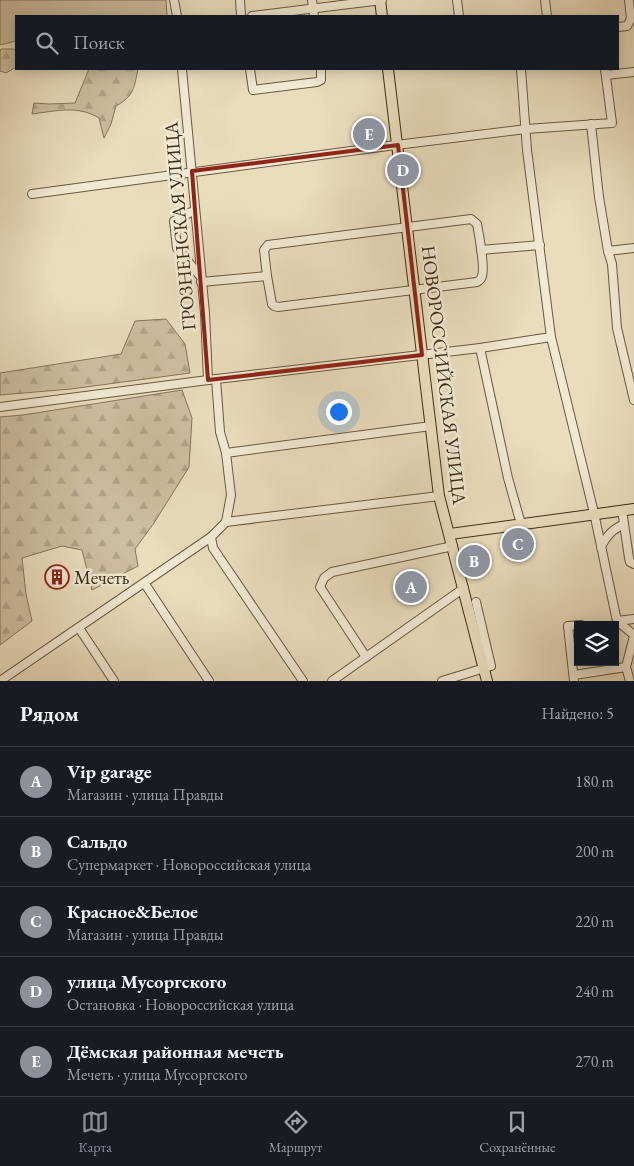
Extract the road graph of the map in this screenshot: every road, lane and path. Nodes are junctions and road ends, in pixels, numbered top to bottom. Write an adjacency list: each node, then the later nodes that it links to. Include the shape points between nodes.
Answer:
1 (174, 0): 8 (street)
2 (240, 0): 9 (street)
3 (381, 0): 7 (street); 11 (main road)
4 (457, 0): 12 (street)
5 (545, 0): 13 (street)
6 (629, 0): 14 (street, via 631,19 627,26)
7 (313, 8): 10 (street)
8 (177, 15)
9 (241, 15)
10 (260, 15)
11 (382, 15)
12 (459, 15)
13 (547, 15)
14 (619, 27)
15 (182, 70): 25 (street, ГРОЗНЕНСКАЯ УЛИЦА)
16 (250, 70): 17 (street, via 253,90 317,82 321,80)
17 (321, 70)
18 (388, 70): 24 (main road, НОВОРОССИЙСКАЯ УЛИЦА)
19 (521, 70): 23 (street)
20 (606, 72): 21 (street); 22 (street, via 612,123)
21 (634, 72)
22 (592, 124): 23 (street); 32 (street)
23 (526, 129): 24 (street); 29 (street)
24 (398, 145): 25 (street); 28 (main road, НОВОРОССИЙСКАЯ УЛИЦА)
25 (192, 171): 26 (street); 27 (street, ГРОЗНЕНСКАЯ УЛИЦА)
26 (32, 194)
27 (195, 210): 34 (street, ГРОЗНЕНСКАЯ УЛИЦА); 34 (street, via 174,221 177,248)
28 (407, 227): 31 (street, via 471,219 477,224); 33 (street, via 268,245 264,250); 35 (main road, НОВОРОССИЙСКАЯ УЛИЦА)
29 (540, 245): 31 (street); 36 (street)
30 (634, 248): 32 (street)
31 (481, 250): 35 (street, via 483,275 477,282)
32 (608, 251): 40 (street, via 618,328)
33 (267, 276): 34 (street); 35 (street, via 272,304 278,307)
34 (201, 279): 39 (street, ГРОЗНЕНСКАЯ УЛИЦА)
35 (414, 290): 38 (main road, НОВОРОССИЙСКАЯ УЛИЦА)
36 (551, 337): 37 (street); 47 (street)
37 (480, 348): 38 (street); 49 (street)
38 (422, 355): 39 (street); 42 (main road, НОВОРОССИЙСКАЯ УЛИЦА)
39 (212, 380): 41 (street); 43 (street, ГРОЗНЕНСКАЯ УЛИЦА)
40 (634, 400)
41 (0, 407)
42 (431, 426): 43 (street); 44 (main road, НОВОРОССИЙСКАЯ УЛИЦА)
43 (226, 453): 48 (street, ГРОЗНЕНСКАЯ УЛИЦА, via 231,495)
44 (439, 496): 48 (street); 51 (main road, НОВОРОССИЙСКАЯ УЛИЦА)
45 (634, 509): 46 (main road)
46 (622, 510): 47 (main road); 50 (street)
47 (594, 513): 49 (main road); 54 (street)
48 (226, 522): 52 (street)
49 (521, 524): 51 (main road)
50 (624, 524): 54 (street, via 612,530); 55 (street, via 629,558)
51 (450, 534): 53 (main road, НОВОРОССИЙСКАЯ УЛИЦА)
52 (212, 537): 56 (street); 72 (street, via 215,553)
53 (453, 546): 57 (main road, НОВОРОССИЙСКАЯ УЛИЦА); 65 (street, via 332,572 324,578 320,587)
54 (602, 548): 60 (street)
55 (634, 564)
56 (145, 584): 63 (street); 71 (street)
57 (464, 588): 65 (street); 67 (main road, НОВОРОССИЙСКАЯ УЛИЦА)
58 (476, 602): 67 (street, via 491,666)
59 (634, 619): 60 (street)
60 (617, 621)
61 (619, 623): 64 (street)
62 (574, 626): 68 (street, via 568,626)
63 (79, 628): 69 (street); 70 (street)
64 (634, 636): 66 (street)
65 (366, 657): 73 (street)
66 (626, 667): 68 (street); 76 (street)
67 (484, 669): 74 (street); 75 (main road, НОВОРОССИЙСКАЯ УЛИЦА)
68 (574, 678)
69 (3, 680)
70 (114, 681)
71 (209, 681)
72 (303, 681)
73 (332, 681)
74 (442, 681)
75 (487, 681)
76 (630, 681)

